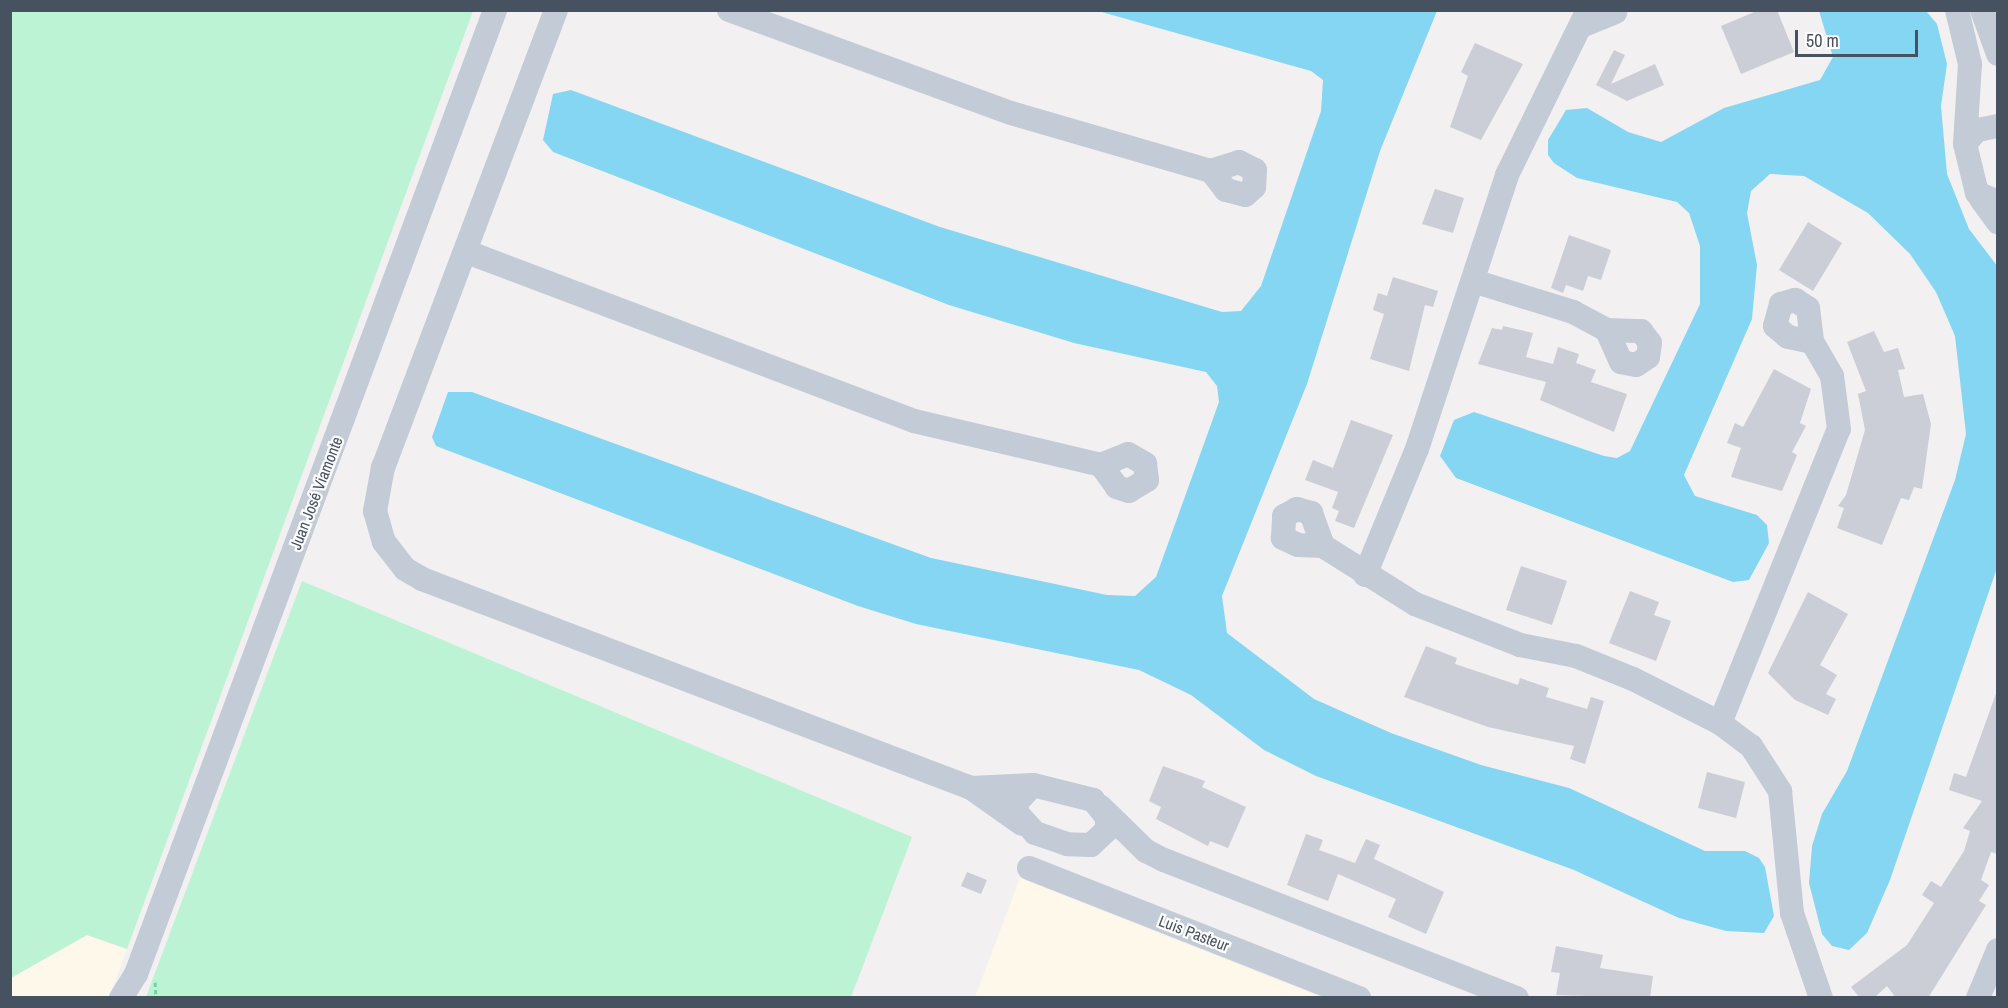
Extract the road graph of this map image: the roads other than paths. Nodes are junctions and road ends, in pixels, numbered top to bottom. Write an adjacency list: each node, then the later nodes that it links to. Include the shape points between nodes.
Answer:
1 (495, 10): 30 (street, Juan José Viamonte)
2 (556, 10): 14 (street)
3 (729, 10): 11 (street, via 1011,113)
4 (1957, 10): 10 (street, via 1970,64)
5 (1982, 10): 8 (street)
6 (1612, 11): 7 (street)
7 (1584, 18): 15 (street, via 1507,176)
8 (1998, 54)
9 (1998, 126): 10 (street, via 1977,130)
10 (1965, 144): 12 (street)
11 (1210, 171)
12 (1990, 200): 13 (street)
13 (1998, 222)
14 (467, 252): 18 (street, via 914,421); 23 (street, via 375,491 377,526 405,569)
15 (1473, 281): 16 (street, via 1573,312); 20 (street, via 1418,449)
16 (1607, 330)
17 (1812, 342): 21 (street, via 1832,376 1839,429)
18 (1101, 465)
19 (1323, 546): 20 (street)
20 (1365, 575): 21 (street, via 1425,608 1520,645 1604,666)
21 (1720, 723): 34 (street, via 1763,759 1780,791 1792,913)
22 (1033, 785): 23 (street); 24 (street, via 1074,792); 25 (street, via 1017,802)
23 (971, 788): 25 (street)
24 (1101, 807): 26 (street, via 1107,830); 27 (street)
25 (1022, 824): 26 (street, via 1066,844)
26 (1091, 845): 27 (street)
27 (1146, 850): 33 (street)
28 (1029, 868): 32 (street, Luis Pasteur)
29 (1998, 950): 35 (street)
30 (135, 986): 31 (street, Juan José Viamonte)
31 (121, 998)
32 (1359, 998)
33 (1517, 998)
34 (1821, 998)
35 (1978, 998)

